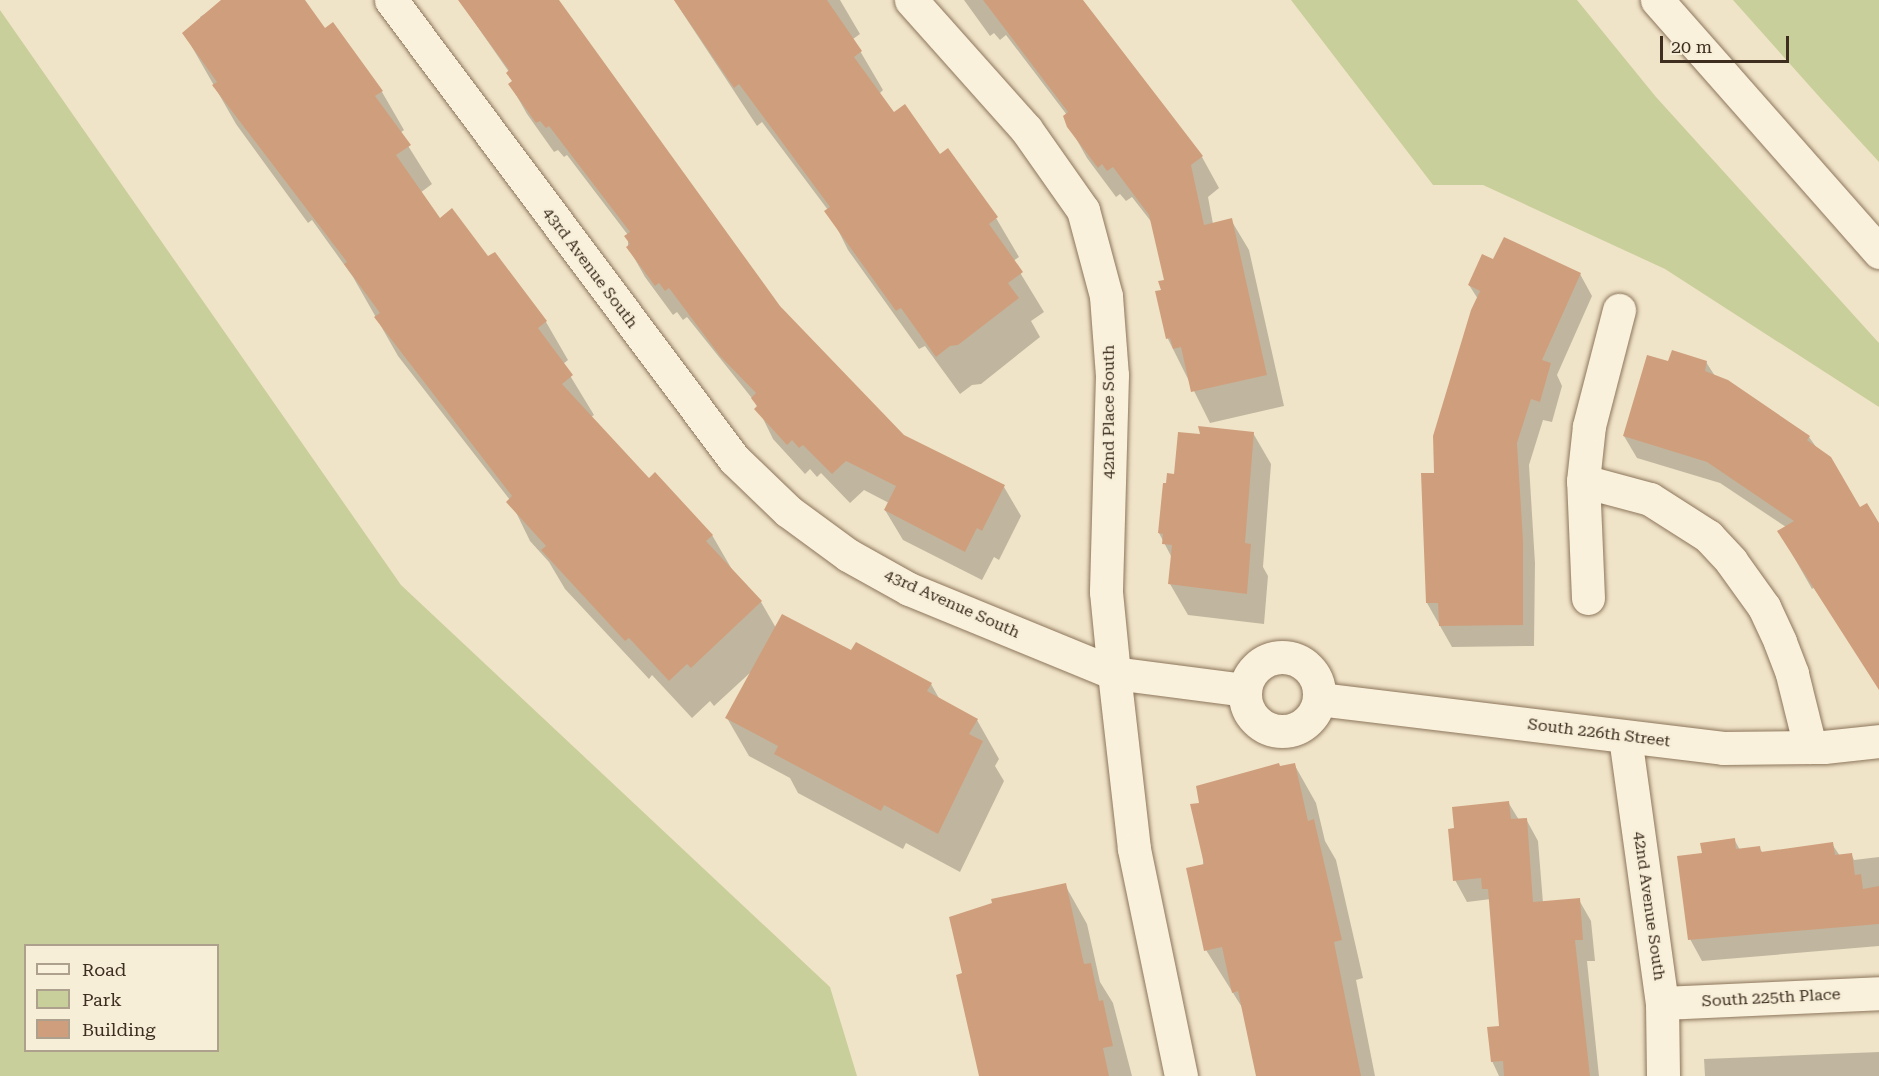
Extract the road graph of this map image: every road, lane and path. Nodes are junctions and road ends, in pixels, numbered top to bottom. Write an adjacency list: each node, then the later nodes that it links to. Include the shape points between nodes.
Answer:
1 (392, 0): 8 (street, 43rd Avenue South, via 734,459 788,511 848,555 909,589)
2 (911, 0): 8 (street, 42nd Place South, via 1026,129 1083,210 1106,296 1112,363 1107,592)
3 (1658, 0): 4 (street)
4 (1879, 252)
5 (1619, 310): 6 (street, via 1598,377)
6 (1583, 481): 7 (street); 13 (street, via 1650,499 1708,536 1731,561 1764,607 1780,642)
7 (1588, 598)
8 (1114, 673): 9 (street); 16 (street, via 1134,849)
9 (1245, 690): 10 (street, via 1253,717 1277,731 1292,730 1305,723 1315,712); 10 (street, via 1259,665 1272,658 1287,657 1301,661 1312,671)
10 (1319, 699): 11 (street, South 226th Street)
11 (1625, 737): 13 (street, South 226th Street, via 1723,748); 15 (street, 42nd Avenue South)
12 (1879, 741): 13 (street, South 226th Street)
13 (1810, 747)
14 (1879, 993): 15 (street, South 225th Place)
15 (1662, 1003): 17 (street, 42nd Avenue South)
16 (1181, 1076)
17 (1663, 1076)

